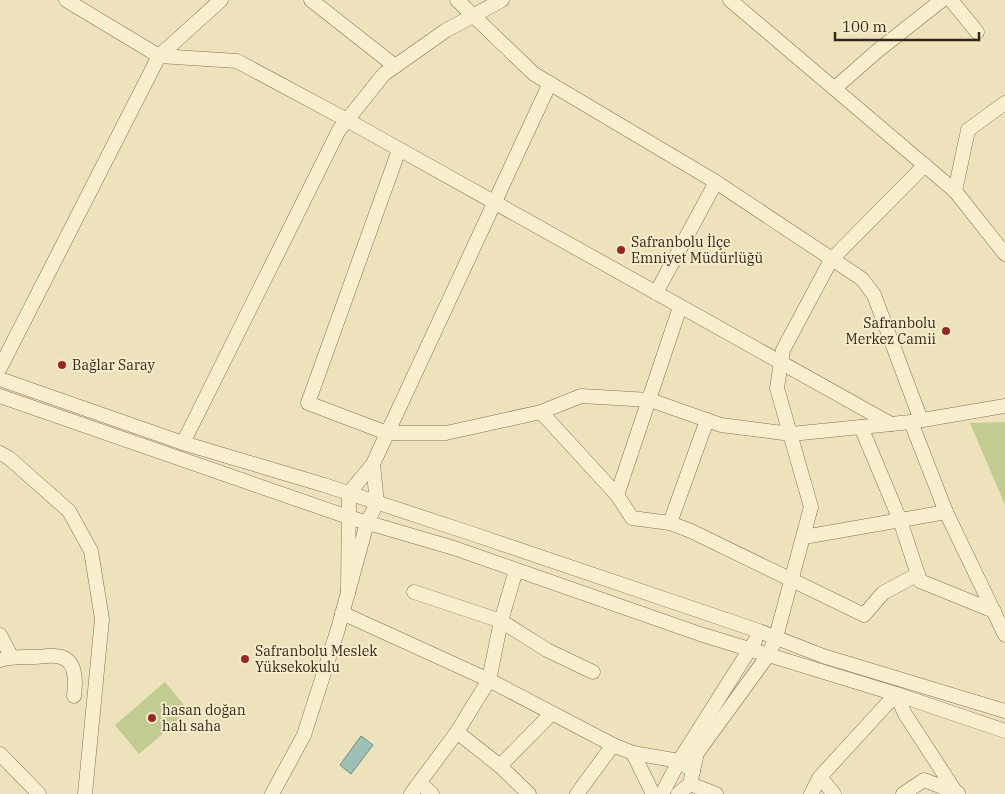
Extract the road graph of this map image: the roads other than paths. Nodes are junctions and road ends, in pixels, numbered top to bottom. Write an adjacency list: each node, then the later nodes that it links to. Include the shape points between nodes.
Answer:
1 (66, 0): 11 (street)
2 (221, 0): 11 (street)
3 (311, 0): 12 (street)
4 (457, 0): 9 (street)
5 (502, 0): 9 (street)
6 (730, 0): 14 (street)
7 (942, 0): 14 (street)
8 (951, 0): 10 (street)
9 (472, 16): 12 (street); 13 (street, via 534,74)
10 (977, 32)
11 (159, 56): 16 (street, via 237,62); 27 (street)
12 (395, 66): 16 (street, via 384,74)
13 (550, 83): 19 (street); 21 (street)
14 (835, 88): 18 (street)
15 (1005, 103): 20 (street, via 968,130)
16 (347, 120): 17 (street); 39 (street, via 339,130)
17 (399, 150): 21 (street); 37 (street, via 308,403)
18 (925, 165): 20 (street); 23 (street)
19 (716, 182): 23 (street); 24 (street)
20 (956, 191): 22 (street)
21 (494, 204): 24 (street); 37 (street)
22 (1005, 254)
23 (830, 260): 26 (street, via 783,350); 34 (street, via 862,279 874,295)
24 (656, 293): 25 (street)
25 (680, 307): 26 (street); 30 (street)
26 (781, 362): 35 (street); 38 (street, via 777,388)
27 (0, 368)
28 (0, 379): 39 (street)
29 (0, 396): 46 (street)
30 (650, 400): 32 (street, via 582,396); 33 (street); 43 (street)
31 (1005, 406): 34 (street)
32 (541, 412): 37 (street, via 446,433); 43 (street)
33 (707, 420): 38 (street, via 721,425); 49 (street)
34 (916, 421): 35 (street); 45 (street)
35 (891, 424): 36 (street)
36 (861, 427): 38 (street); 47 (street)
37 (387, 433): 41 (street)
38 (791, 434): 50 (street, via 811,507)
39 (183, 443): 42 (street)
40 (3, 460): 86 (street, via 69,511 90,551 102,619)
41 (373, 464): 42 (street); 44 (street)
42 (349, 494): 44 (street); 46 (street)
43 (617, 495): 49 (street, via 632,518)
44 (377, 503): 48 (street); 59 (street)
45 (946, 512): 47 (street); 56 (street)
46 (348, 517): 48 (street); 55 (street)
47 (900, 520): 50 (street); 52 (street)
48 (368, 523): 51 (street); 55 (street)
49 (670, 524): 53 (street, via 691,531)
50 (804, 537): 53 (street)
51 (516, 570): 58 (street); 63 (street)
52 (918, 574): 53 (street, via 883,593 864,615); 56 (street, via 920,580)
53 (792, 581): 62 (street)
54 (414, 592): 58 (street)
55 (348, 594): 57 (street)
56 (994, 611): 61 (street)
57 (342, 613): 69 (street); 87 (street, via 304,735)
58 (501, 621): 68 (street, via 547,650); 69 (street)
59 (759, 631): 62 (street); 64 (street)
60 (0, 635): 66 (street)
61 (1005, 635)
62 (776, 638): 65 (street); 72 (street, via 823,656)
63 (730, 643): 64 (street); 67 (street, via 738,650)
64 (751, 649): 65 (street); 67 (street)
65 (769, 654): 70 (street); 81 (street, via 697,753)
66 (6, 658): 71 (street, via 64,658 71,664 76,678)
67 (741, 666): 79 (street)
68 (593, 672)
69 (489, 680): 73 (street); 75 (street)
70 (896, 694): 74 (street); 82 (street); 84 (street, via 904,714)
71 (74, 696)
72 (1005, 711)
73 (551, 714): 76 (street); 80 (street)
74 (1005, 731)
75 (456, 732): 80 (street); 83 (street)
76 (613, 745): 77 (street); 91 (street)
77 (632, 753): 79 (street); 92 (street)
78 (0, 754): 85 (street)
79 (679, 761): 81 (street); 93 (street)
80 (500, 766): 90 (street)
81 (691, 777): 94 (street); 95 (street)
82 (820, 777): 96 (street); 97 (street)
83 (420, 783): 88 (street); 89 (street)
84 (958, 793): 98 (street, via 924,780)
85 (39, 794)
86 (85, 794)
87 (272, 794)
88 (411, 794)
89 (432, 794)
90 (530, 794)
91 (576, 794)
92 (654, 794)
93 (662, 794)
94 (678, 794)
95 (716, 794)
96 (811, 794)
97 (834, 794)
98 (903, 794)

